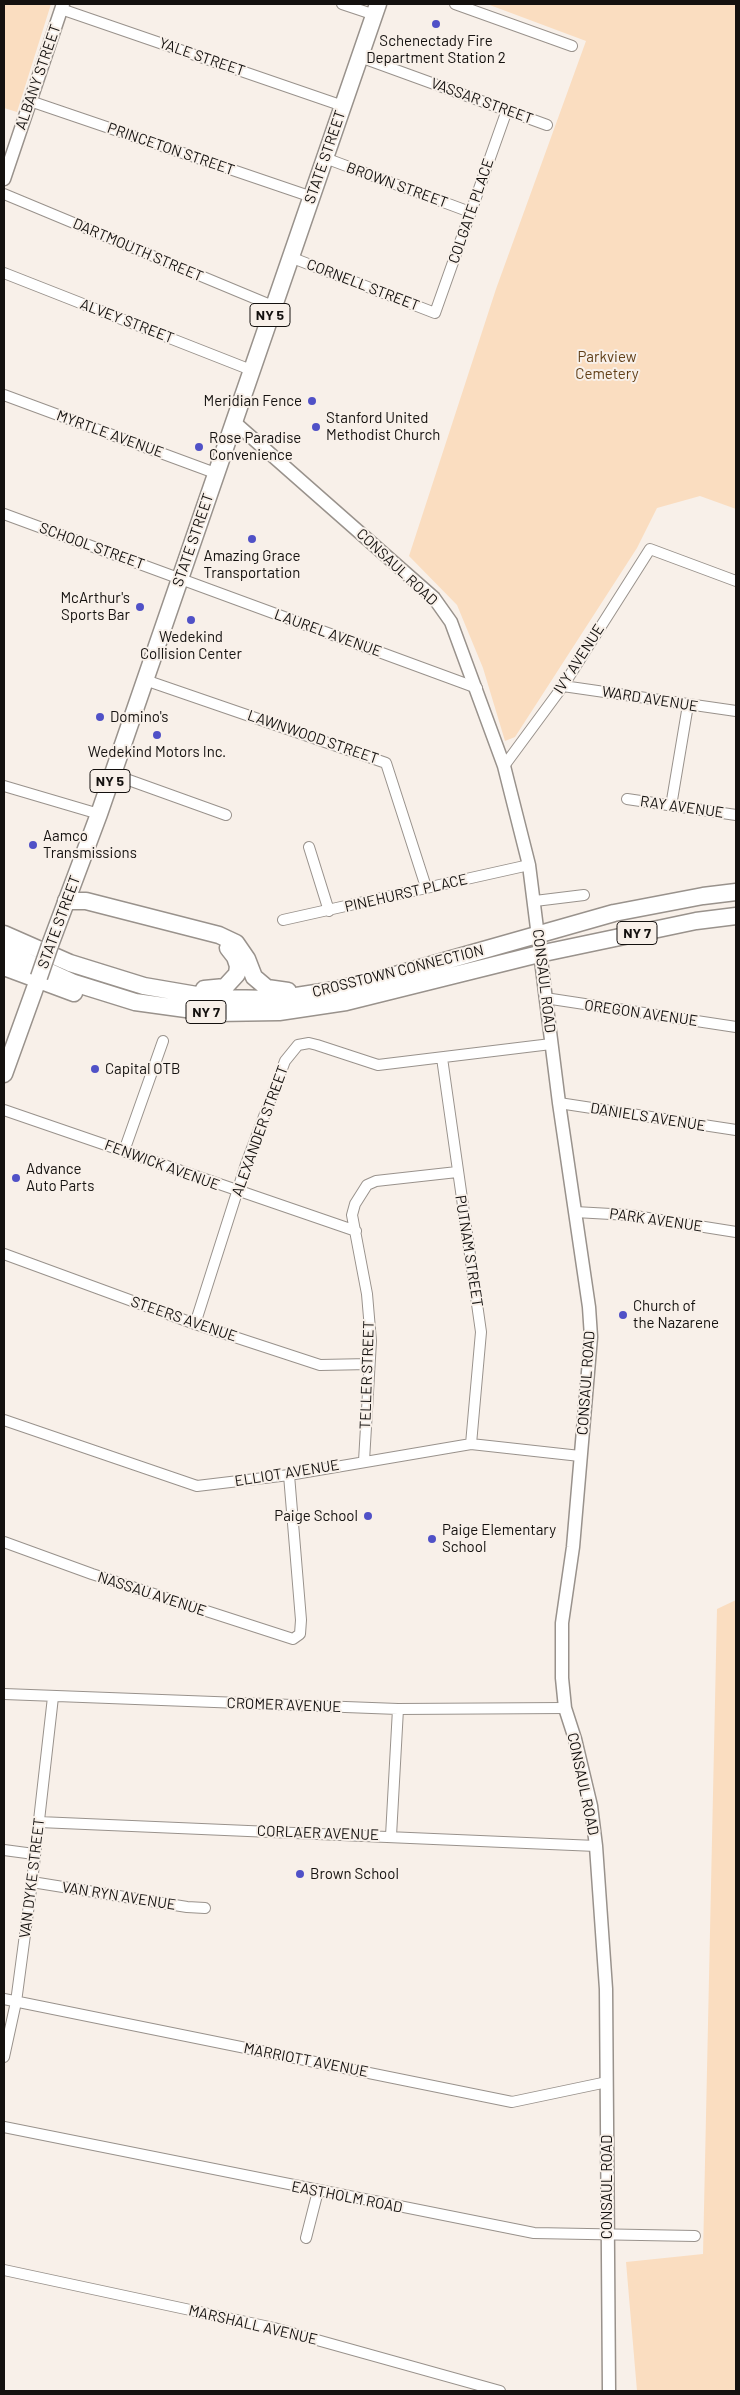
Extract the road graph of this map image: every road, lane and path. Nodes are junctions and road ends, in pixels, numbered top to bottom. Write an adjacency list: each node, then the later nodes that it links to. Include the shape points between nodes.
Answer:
1 (342, 4): 4 (street)
2 (455, 4): 5 (street)
3 (62, 6): 7 (street, ALBANY STREET); 8 (street, YALE STREET)
4 (376, 9): 6 (main road, STATE STREET / NY 5)
5 (572, 46)
6 (360, 57): 8 (main road, STATE STREET / NY 5); 9 (street, VASSAR STREET)
7 (30, 100): 12 (street, ALBANY STREET); 14 (street, PRINCETON STREET)
8 (343, 106): 11 (main road, STATE STREET / NY 5)
9 (507, 110): 10 (street, VASSAR STREET); 15 (street, COLGATE PLACE)
10 (547, 125)
11 (325, 158): 14 (main road, STATE STREET / NY 5); 15 (street, BROWN STREET)
12 (4, 179)
13 (4, 194): 18 (street, DARTMOUTH STREET)
14 (312, 197): 16 (main road, STATE STREET / NY 5)
15 (470, 212): 19 (street, COLGATE PLACE)
16 (290, 256): 18 (main road, STATE STREET / NY 5); 19 (street, CORNELL STREET)
17 (4, 273): 20 (street, ALVEY STREET)
18 (273, 306): 20 (main road, STATE STREET / NY 5)
19 (435, 313)
20 (251, 370): 22 (main road, STATE STREET / NY 5)
21 (4, 395): 23 (street, MYRTLE AVENUE)
22 (233, 422): 23 (main road, STATE STREET / NY 5); 29 (street, CONSAUL ROAD, via 434,598 451,622)
23 (216, 472): 25 (main road, STATE STREET / NY 5)
24 (4, 514): 25 (street, SCHOOL STREET)
25 (180, 578): 27 (main road, STATE STREET / NY 5); 29 (street, LAUREL AVENUE)
26 (736, 582): 28 (street, IVY AVENUE, via 650,549)
27 (145, 680): 33 (main road, STATE STREET / NY 5); 42 (street, LAWNWOOD STREET, via 386,763)
28 (563, 686): 30 (street, WARD AVENUE); 32 (street, IVY AVENUE)
29 (477, 688): 32 (street, CONSAUL ROAD)
30 (688, 705): 31 (street, WARD AVENUE); 36 (street)
31 (736, 712)
32 (504, 766): 41 (street, CONSAUL ROAD)
33 (112, 774): 37 (main road, STATE STREET / NY 5); 38 (street)
34 (4, 786): 37 (street)
35 (627, 799): 36 (street, RAY AVENUE)
36 (671, 806): 39 (street, RAY AVENUE)
37 (99, 814): 45 (main road, STATE STREET / NY 5)
38 (226, 815)
39 (736, 815)
40 (309, 847): 47 (street)
41 (529, 865): 42 (street, PINEHURST PLACE); 46 (street, CONSAUL ROAD)
42 (426, 887): 47 (street, PINEHURST PLACE)
43 (736, 892): 51 (main road, CROSSTOWN CONNECTION / NY 7, via 614,913)
44 (584, 895): 46 (street)
45 (66, 901): 55 (main road, STATE STREET / NY 5, bridge); 56 (main road, via 83,910 216,941 235,957 237,974 224,987); 57 (main road, via 86,901 219,935 236,942 248,959 254,977 267,988)
46 (535, 901): 51 (street, CONSAUL ROAD)
47 (329, 911): 49 (street, PINEHURST PLACE)
48 (736, 916): 53 (main road, CROSSTOWN CONNECTION / NY 7, via 696,921)
49 (282, 920)
50 (4, 934): 56 (main road, CROSSTOWN CONNECTION / NY 7, via 70,964)
51 (537, 934): 53 (street, CONSAUL ROAD); 57 (main road, CROSSTOWN CONNECTION / NY 7)
52 (4, 951): 57 (main road, CROSSTOWN CONNECTION / NY 7, via 74,983 135,1002 215,1013 279,1012)
53 (539, 954): 57 (main road, CROSSTOWN CONNECTION / NY 7); 58 (street, CONSAUL ROAD)
54 (4, 967): 55 (main road)
55 (38, 979): 57 (main road, via 105,1004 169,1018 208,1022 289,1018); 63 (main road, STATE STREET / NY 5)
56 (172, 991): 57 (main road, CROSSTOWN CONNECTION / NY 7, via 214,998)
57 (341, 996)
58 (545, 998): 59 (street, OREGON AVENUE); 61 (street, CONSAUL ROAD)
59 (736, 1027)
60 (163, 1040): 67 (street)
61 (551, 1044): 62 (street, ALEXANDER STREET); 64 (street, CONSAUL ROAD)
62 (442, 1058): 68 (street, PUTNAM STREET); 69 (street, ALEXANDER STREET, via 378,1065 317,1045 298,1045 285,1062)
63 (4, 1074)
64 (559, 1103): 66 (street, DANIELS AVENUE); 70 (street, CONSAUL ROAD)
65 (4, 1110): 67 (street, FENWICK AVENUE)
66 (736, 1130)
67 (124, 1151): 69 (street, FENWICK AVENUE)
68 (457, 1172): 71 (street, via 376,1181 367,1185 352,1215); 77 (street, PUTNAM STREET, via 481,1332)
69 (238, 1192): 71 (street, FENWICK AVENUE); 74 (street, ALEXANDER STREET)
70 (575, 1212): 72 (street, PARK AVENUE, via 629,1214); 78 (street, CONSAUL ROAD, via 591,1337)
71 (356, 1231): 75 (street, TELLER STREET, via 367,1294 371,1341)
72 (736, 1232)
73 (4, 1254): 74 (street, STEERS AVENUE)
74 (194, 1324): 75 (street, STEERS AVENUE, via 320,1365)
75 (369, 1364): 79 (street, TELLER STREET)
76 (4, 1420): 80 (street, ELLIOT AVENUE, via 197,1486)
77 (470, 1444): 78 (street, ELLIOT AVENUE); 79 (street, ELLIOT AVENUE)
78 (580, 1456): 84 (street, CONSAUL ROAD, via 573,1547 562,1624)
79 (364, 1461): 80 (street, ELLIOT AVENUE)
80 (289, 1475): 81 (street, NASSAU AVENUE, via 300,1602 300,1634 292,1639)
81 (4, 1542)
82 (4, 1694): 83 (street, CROMER AVENUE)
83 (53, 1697): 85 (street, CROMER AVENUE); 86 (street, VAN DYKE STREET)
84 (565, 1708): 85 (street, CROMER AVENUE); 88 (street, CONSAUL ROAD, via 591,1806)
85 (398, 1709): 87 (street)
86 (39, 1822): 87 (street, CORLAER AVENUE); 90 (street, VAN DYKE STREET)
87 (391, 1836): 88 (street, CORLAER AVENUE)
88 (596, 1846): 96 (street, CONSAUL ROAD, via 606,1989)
89 (4, 1850): 90 (street)
90 (34, 1854): 91 (street, VAN DYKE STREET)
91 (32, 1882): 92 (street, VAN RYN AVENUE); 94 (street, VAN DYKE STREET)
92 (205, 1908)
93 (4, 1999): 94 (street, MARRIOTT AVENUE)
94 (16, 2002): 95 (street, VAN DYKE STREET); 96 (street, MARRIOTT AVENUE, via 512,2102)
95 (4, 2057)
96 (607, 2082): 99 (street, CONSAUL ROAD)
97 (4, 2127): 98 (street, EASTHOLM ROAD)
98 (318, 2191): 99 (street, EASTHOLM ROAD, via 534,2233); 101 (street)
99 (606, 2236): 100 (street, EASTHOLM ROAD); 104 (street, CONSAUL ROAD)
100 (695, 2236)
101 (306, 2238)
102 (4, 2270): 103 (street, MARSHALL AVENUE, via 274,2328)
103 (500, 2391)
104 (608, 2391)

